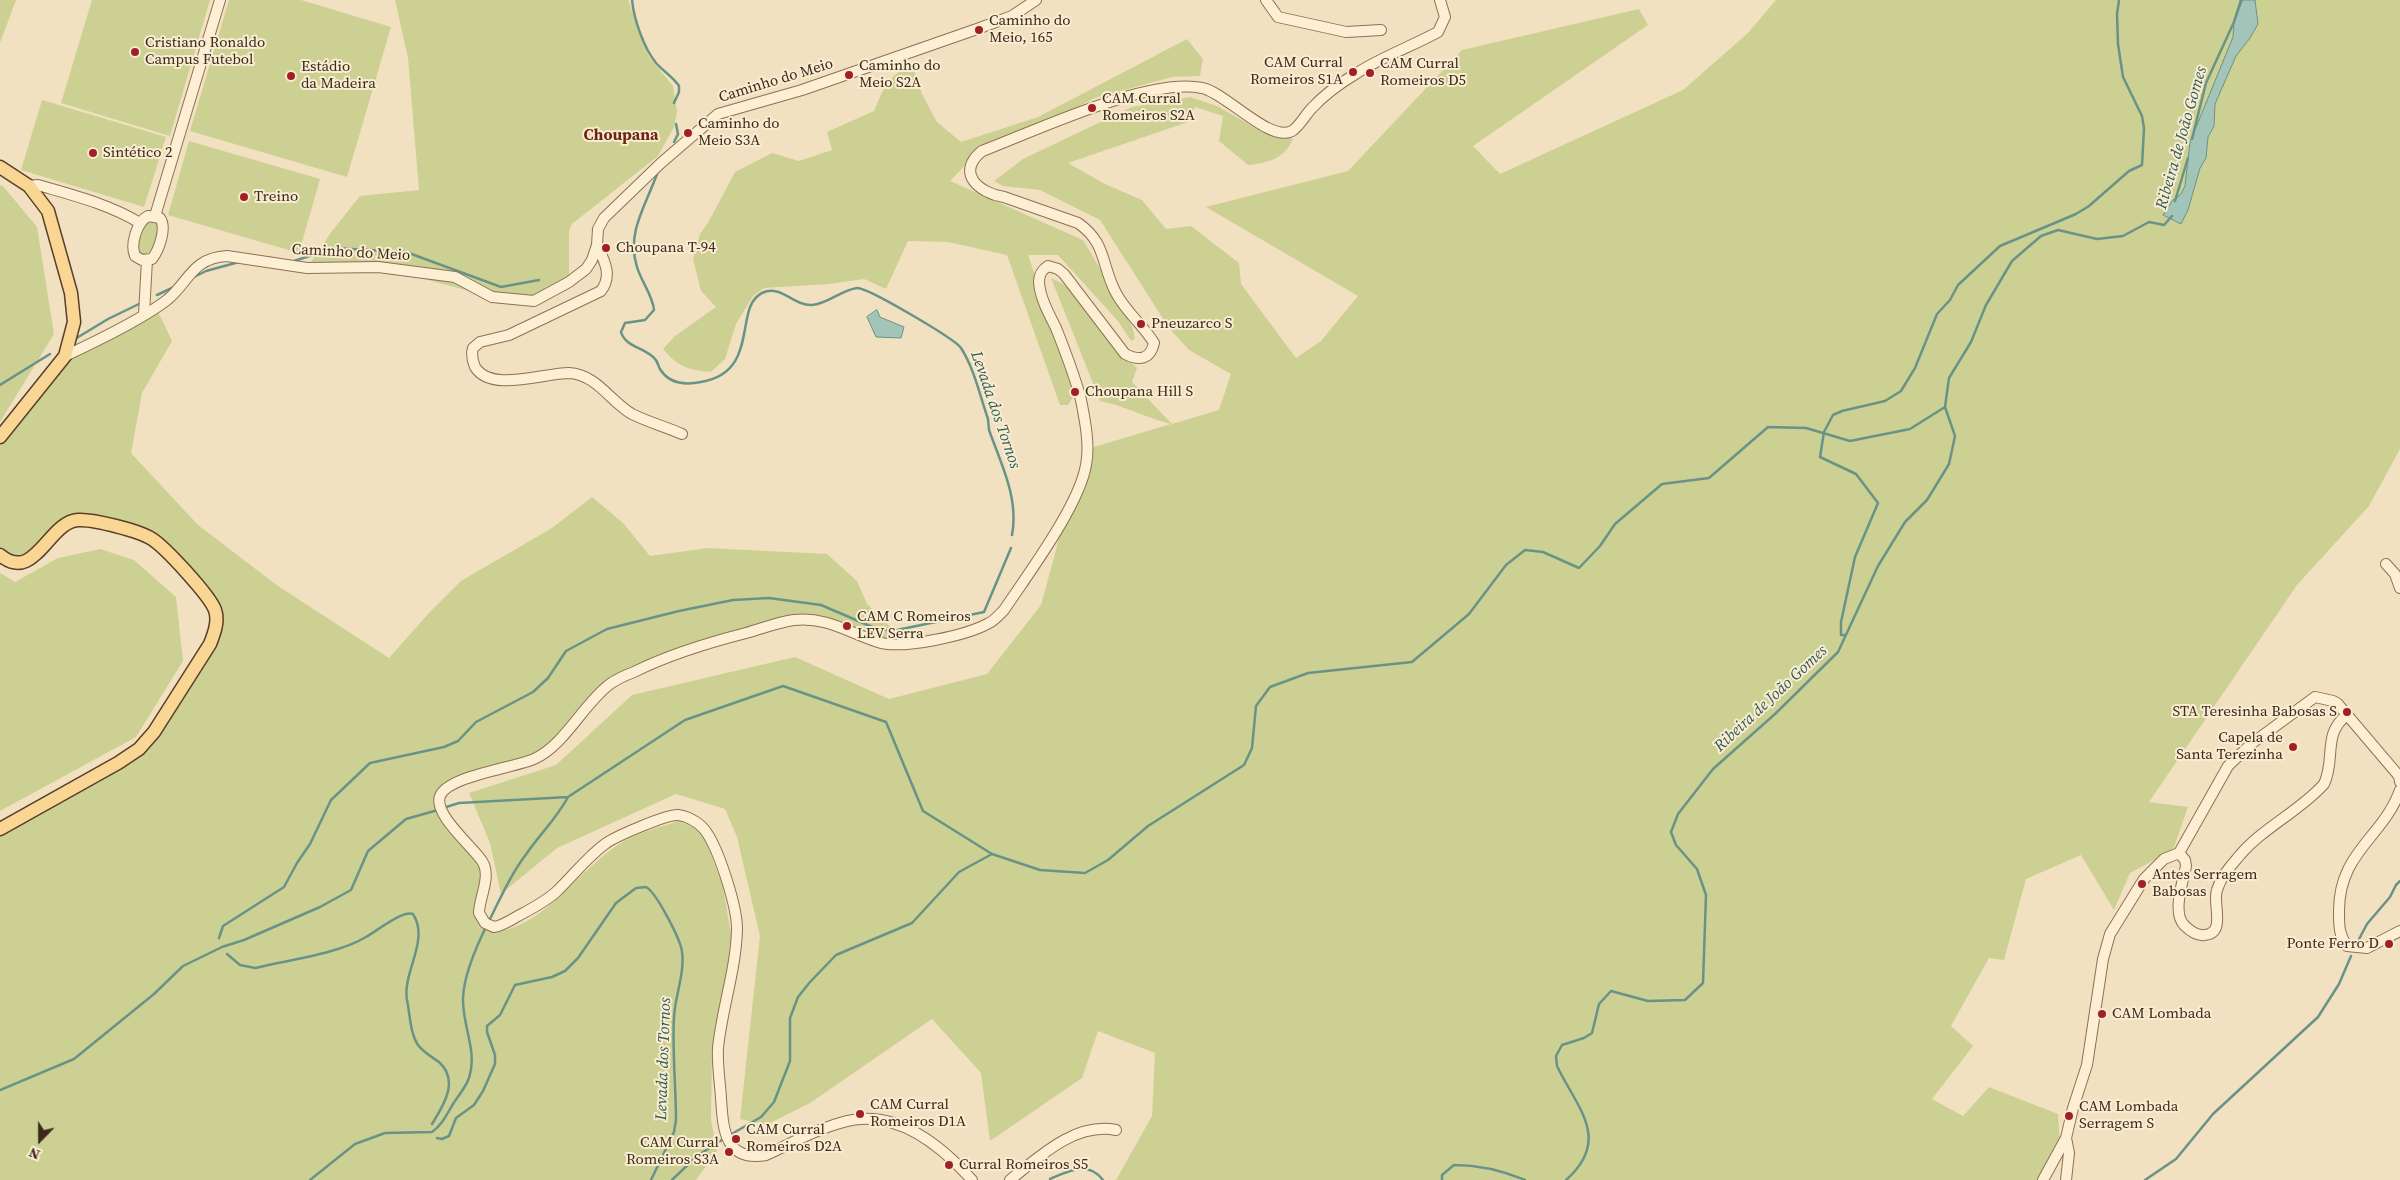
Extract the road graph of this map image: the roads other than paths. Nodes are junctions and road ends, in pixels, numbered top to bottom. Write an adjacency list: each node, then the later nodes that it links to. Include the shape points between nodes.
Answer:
1 (220, 0): 8 (street)
2 (1036, 0): 10 (street, Caminho do Meio, via 1012,16 977,29 802,90 718,114 604,218 598,229)
3 (1266, 0): 5 (street, via 1278,17 1346,32)
4 (1440, 0): 27 (street, via 1445,17 1438,32 1357,72 1314,106 1293,131 1283,133 1257,122 1203,88 1163,88 1118,99 982,151 975,157 970,171 979,189 1078,223 1096,238 1117,295 1154,344 1146,357 1140,359 1125,354 1064,274 1048,266 1042,271 1039,281 1042,297 1066,352 1081,400 1086,464 1077,491 1044,550 1004,610 991,622 974,630 909,644 878,642 813,619 793,620 683,650 611,683 556,742 536,758 447,785 440,795 439,802 446,819 484,863 486,878 479,906 480,917 485,923 497,927 555,893 606,843 677,814 692,819 710,837 736,916 734,960 718,1051 724,1134 730,1144 755,1156 839,1123 878,1120 915,1131)
5 (1381, 30)
6 (0, 168): 7 (main road)
7 (30, 186): 9 (street, via 38,185 86,199); 13 (main road, via 48,211 71,293 74,322)
8 (155, 216): 9 (street, via 148,216); 11 (street, via 164,226 157,252)
9 (140, 223): 11 (street, via 134,253 138,258)
10 (597, 245): 12 (street, Caminho do Meio, via 586,269 534,300 492,297 456,277 378,267 307,268 216,257 195,268 167,300); 14 (street, via 607,272 601,291 509,335 480,342 473,348 473,362 479,372 492,380 570,373 587,377 615,403)
11 (147, 260): 12 (street)
12 (144, 314): 13 (street, Caminho do Meio)
13 (65, 356): 15 (main road)
14 (682, 434)
15 (0, 437)
16 (0, 555): 22 (main road, via 14,562 24,562 36,555 65,524 79,520 139,532 163,547 208,599 216,620 210,644 154,732 139,749)
17 (2386, 564): 18 (street, via 2395,574)
18 (2400, 588)
19 (2347, 715): 20 (street, via 2399,776); 23 (street, via 2333,700 2316,697 2251,744 2228,766); 23 (street, via 2336,724 2329,773 2324,784 2250,844 2223,876 2216,891 2218,918 2212,933 2203,936 2189,931 2181,923 2178,913 2186,866)
20 (2400, 782)
21 (2400, 790): 24 (street, via 2395,804 2359,850 2342,879 2339,929 2347,946 2367,948)
22 (0, 829)
23 (2179, 853): 26 (street, via 2164,859 2144,879 2110,934 2087,1065 2072,1108)
24 (2400, 931)
25 (1116, 1130): 28 (street, via 1098,1129 1058,1142)
26 (2066, 1138): 29 (street); 30 (street, via 2069,1153)
27 (972, 1180)
28 (1010, 1180)
29 (2043, 1180)
30 (2066, 1180)

